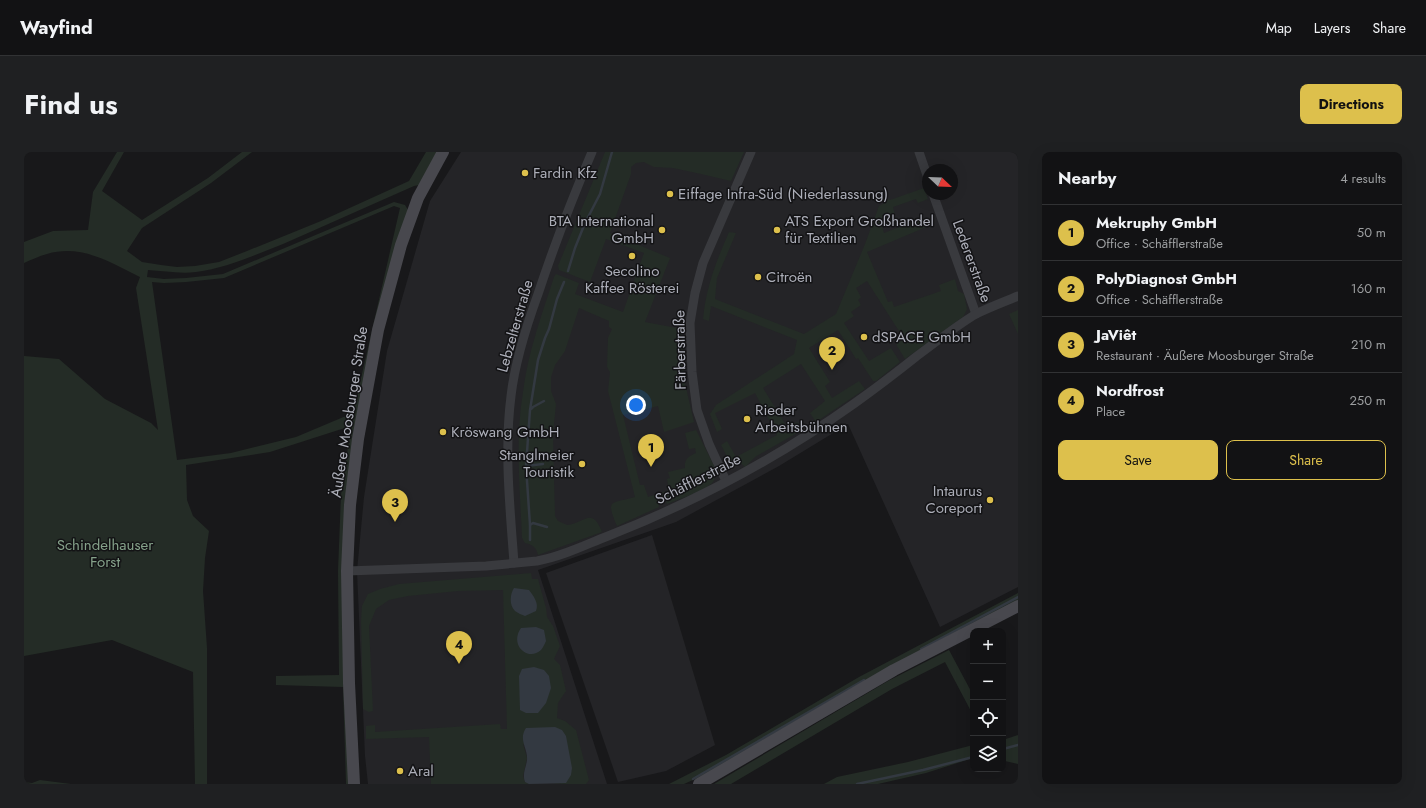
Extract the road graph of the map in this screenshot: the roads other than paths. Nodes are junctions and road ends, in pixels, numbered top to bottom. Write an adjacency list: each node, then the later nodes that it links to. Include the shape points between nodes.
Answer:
1 (443, 152): 11 (street, Äußere Moosburger Straße, via 418,198 409,221 378,330 353,472)
2 (592, 152): 10 (street, Lebzelterstraße, via 569,207 525,332 511,396 508,433)
3 (751, 152): 9 (street, Färberstraße, via 703,263 690,324 697,410)
4 (919, 152): 5 (street)
5 (923, 164)
6 (935, 200): 8 (street, Ledererstraße)
7 (1018, 296): 8 (street, Schäfflerstraße)
8 (976, 314): 9 (street, Schäfflerstraße, via 844,411 779,452)
9 (726, 481): 10 (street, Schäfflerstraße, via 666,512 576,549 546,560)
10 (514, 563): 11 (street, Schäfflerstraße)
11 (347, 571): 13 (street, Äußere Moosburger Straße)
12 (1018, 606): 14 (street, via 894,670)
13 (354, 784)
14 (699, 784)

